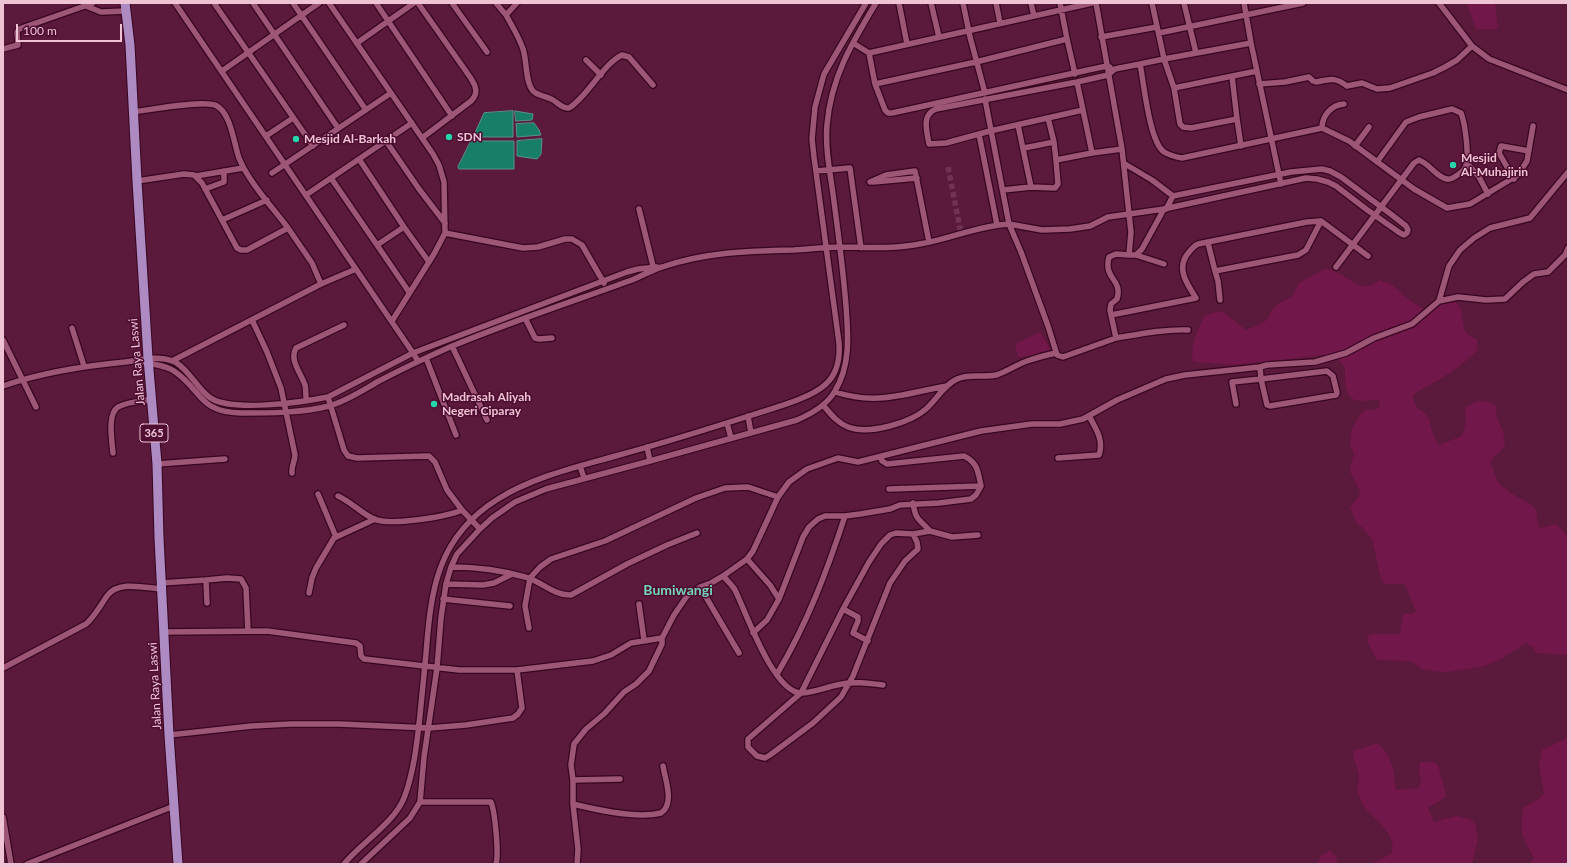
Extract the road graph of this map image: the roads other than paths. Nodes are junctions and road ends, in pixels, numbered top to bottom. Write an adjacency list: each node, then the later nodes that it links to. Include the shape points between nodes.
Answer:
1 (93, 3): 29 (street)
2 (175, 3): 61 (street)
3 (214, 3): 52 (street)
4 (253, 3): 41 (street)
5 (293, 3): 32 (street)
6 (319, 3): 32 (street)
7 (329, 3): 45 (street)
8 (376, 3): 36 (street)
9 (414, 3): 36 (street)
10 (418, 3): 79 (street, via 476,87 473,99)
11 (452, 3): 51 (street)
12 (496, 3): 33 (street)
13 (517, 3): 33 (street)
14 (866, 3): 111 (street, via 824,74 815,107 812,139)
15 (876, 3): 46 (street)
16 (899, 3): 48 (street)
17 (931, 3): 42 (street)
18 (963, 3): 40 (street)
19 (996, 3): 37 (street)
20 (1031, 3): 34 (street)
21 (1060, 3): 31 (street)
22 (1092, 3): 31 (street)
23 (1096, 3): 43 (street)
24 (1152, 3): 39 (street)
25 (1184, 3): 38 (street)
26 (1244, 3): 35 (street)
27 (1303, 3): 35 (street)
28 (1439, 3): 49 (street)
29 (86, 6): 30 (street, via 101,12); 50 (street, via 19,29 18,45)
30 (126, 7): 78 (main road, Jalan Raya Laswi / 365)
31 (1061, 10): 34 (street); 44 (street)
32 (302, 15): 41 (street); 76 (street)
33 (506, 15): 65 (street, via 521,42 529,84 537,94 568,108)
34 (1034, 16): 37 (street)
35 (1246, 16): 38 (street); 47 (street)
36 (388, 21): 45 (street); 79 (street)
37 (1000, 23): 40 (street)
38 (1190, 26): 39 (street); 54 (street)
39 (1158, 30): 43 (street); 55 (street)
40 (968, 31): 42 (street); 57 (street)
41 (274, 34): 52 (street); 87 (street)
42 (939, 37): 48 (street)
43 (1101, 37): 59 (street)
44 (1067, 39): 57 (street); 63 (street)
45 (356, 43): 73 (street)
46 (853, 43): 53 (street); 112 (street, via 832,91 827,127)
47 (1251, 43): 54 (street); 62 (street)
48 (907, 44): 53 (street)
49 (1472, 46): 69 (street, via 1445,67 1390,88 1376,89 1362,83 1347,86 1336,79 1316,82 1308,77); 72 (street, via 1489,59)
50 (3, 49)
51 (487, 52)
52 (248, 53): 61 (street); 80 (street)
53 (869, 53): 68 (street)
54 (1196, 53): 55 (street)
55 (1164, 59): 58 (street); 71 (street)
56 (586, 60): 65 (street)
57 (976, 62): 68 (street); 74 (street)
58 (1140, 64): 60 (street); 97 (street, via 1151,126 1156,143 1163,152 1182,158)
59 (1107, 66): 60 (street); 63 (street); 64 (street)
60 (1115, 69): 64 (street)
61 (222, 71): 91 (street)
62 (1257, 71): 66 (street); 69 (street)
63 (1075, 74): 74 (street)
64 (1108, 74): 67 (street); 100 (street)
65 (601, 75): 70 (street, via 619,57 625,55 635,63)
66 (1232, 76): 71 (street); 82 (street)
67 (1077, 82): 74 (street); 77 (street)
68 (876, 84): 74 (street, via 885,110 890,113)
69 (1259, 84): 93 (street)
70 (653, 86)
71 (1174, 88): 82 (street, via 1180,124 1183,127 1191,128)
72 (1568, 90)
73 (391, 93): 76 (street); 83 (street)
74 (985, 96): 89 (street); 90 (street, via 936,109 928,114 926,119 929,144 946,144)
75 (1344, 104): 88 (street, via 1337,105 1329,111 1322,122)
76 (366, 110): 87 (street)
77 (1083, 110): 81 (street); 102 (street)
78 (133, 112): 109 (street, via 203,103 218,106 229,124); 121 (main road, Jalan Raya Laswi / 365)
79 (452, 116): 92 (street)
80 (293, 118): 91 (street); 96 (street)
81 (1048, 118): 84 (street); 95 (street)
82 (1237, 119): 97 (street)
83 (412, 123): 92 (street); 94 (street)
84 (1018, 125): 89 (street); 99 (street)
85 (1533, 126): 101 (street)
86 (1368, 127): 98 (street)
87 (338, 128): 96 (street)
88 (1322, 128): 93 (street); 98 (street)
89 (990, 131): 90 (street); 125 (street)
90 (979, 134): 133 (street)
91 (266, 136): 107 (street)
92 (422, 138): 139 (street, via 442,173)
93 (1272, 138): 97 (street); 115 (street)
94 (386, 141): 103 (street); 139 (street)
95 (1054, 142): 99 (street); 104 (street)
96 (313, 146): 107 (street)
97 (1242, 146)
98 (1355, 146): 105 (street)
99 (1024, 148): 123 (street)
100 (1122, 149): 102 (street); 108 (street)
101 (1529, 151): 119 (street, via 1527,161); 119 (street, via 1502,146 1499,153)
102 (1092, 153): 104 (street)
103 (359, 159): 117 (street); 142 (street)
104 (1056, 160): 123 (street, via 1057,186)
105 (1377, 162): 106 (street, via 1406,122 1452,109 1458,110 1462,115); 120 (street)
106 (1467, 163): 120 (street, via 1463,172 1447,179 1419,160); 126 (street, via 1479,177)
107 (286, 164): 114 (street); 127 (street)
108 (1125, 164): 128 (street); 135 (street)
109 (244, 168): 110 (street); 130 (street)
110 (224, 171): 116 (street); 124 (street, via 224,182)
111 (818, 171): 112 (street); 150 (street)
112 (828, 171): 149 (street); 151 (street, via 850,168)
113 (1568, 172): 167 (street, via 1530,218 1490,228 1460,250 1449,266)
114 (272, 173)
115 (1279, 175): 122 (street); 128 (street); 131 (street, via 1305,170 1330,171)
116 (196, 176): 121 (street, via 184,174); 124 (street)
117 (331, 178): 127 (street); 148 (street)
118 (917, 178): 118 (street, via 916,171 886,175 870,182); 145 (street)
119 (1514, 179): 126 (street)
120 (1400, 180): 126 (street, via 1447,208 1470,204); 131 (street)
121 (136, 181): 183 (main road, Jalan Raya Laswi / 365)
122 (1282, 184): 134 (street); 136 (street, via 1306,178 1328,182)
123 (1031, 187): 125 (street)
124 (205, 189): 137 (street)
125 (1003, 190): 129 (street)
126 (1488, 194)
127 (306, 195): 159 (street)
128 (1173, 196): 134 (street)
129 (1004, 198): 133 (street); 140 (street)
130 (267, 200): 137 (street); 143 (street)
131 (1381, 207): 136 (street); 136 (street, via 1406,226 1407,233 1400,233)
132 (639, 209): 158 (street)
133 (995, 209): 141 (street)
134 (1165, 209): 135 (street); 153 (street, via 1142,249)
135 (1129, 214): 140 (street, via 1108,217 1090,226 1070,229 1042,230); 153 (street)
136 (1375, 216): 147 (street)
137 (222, 220): 143 (street, via 235,246 241,250 249,249)
138 (1321, 221): 146 (street); 147 (street); 160 (street, via 1306,250 1298,255)
139 (445, 223): 144 (street)
140 (1010, 224): 141 (street); 181 (street)
141 (997, 225): 145 (street)
142 (404, 227): 148 (street); 155 (street)
143 (288, 228): 162 (street, via 312,263)
144 (445, 233): 155 (street); 161 (street, via 523,248 572,239 582,246)
145 (929, 242): 151 (street, via 908,246)
146 (1208, 243): 160 (street); 169 (street, via 1193,247 1182,263 1184,280 1196,298)
147 (1353, 244): 154 (street); 157 (street)
148 (377, 245): 164 (street)
149 (838, 247): 150 (street); 151 (street); 192 (street, via 844,280 848,340 844,372)
150 (828, 248): 158 (street, via 711,254); 203 (street, via 840,343 836,371 827,383 816,391 793,402)
151 (861, 248)
152 (1568, 248): 167 (street, via 1565,255 1548,272 1534,274 1505,298 1486,300 1458,297)
153 (1132, 255): 156 (street); 169 (street, via 1109,256 1108,271 1118,288 1117,299 1110,307)
154 (1368, 256)
155 (429, 262): 164 (street)
156 (1164, 264)
157 (1336, 267)
158 (656, 268): 161 (street, via 635,269); 163 (street, via 636,279)
159 (356, 269): 162 (street); 172 (street)
160 (1215, 271): 166 (street)
161 (603, 280): 163 (street); 165 (street)
162 (321, 284): 171 (street)
163 (608, 288): 168 (street)
164 (409, 292): 172 (street)
165 (555, 298): 168 (street); 180 (street)
166 (1220, 300)
167 (1440, 301): 187 (street, via 1412,324 1374,338 1346,353 1315,362)
168 (557, 306): 170 (street)
169 (1111, 315): 177 (street)
170 (525, 318): 176 (street, via 535,338); 179 (street)
171 (252, 320): 184 (street); 196 (street, via 276,375)
172 (392, 321): 180 (street)
173 (344, 325): 195 (street, via 296,348 294,352 293,357 304,385)
174 (72, 328): 186 (street)
175 (1188, 330): 177 (street, via 1150,332)
176 (552, 338)
177 (1116, 338): 181 (street, via 1063,357)
178 (3, 340): 188 (street)
179 (452, 346): 182 (street); 204 (street)
180 (413, 353): 185 (street); 193 (street)
181 (1056, 353): 191 (street, via 1027,361 995,375 963,376)
182 (426, 358): 185 (street); 207 (street)
183 (145, 361): 184 (street); 186 (street); 194 (main road, Jalan Raya Laswi / 365); 201 (street, via 172,370 202,400 217,410 242,413)
184 (172, 361): 196 (street, via 206,396 215,401 234,405)
185 (418, 361): 199 (street)
186 (84, 366): 188 (street)
187 (1260, 367): 189 (street); 202 (street, via 1185,374 1148,386)
188 (22, 379): 190 (street); 200 (street)
189 (1261, 379): 189 (street, via 1266,402 1270,406 1334,397 1337,393 1333,376 1327,371); 197 (street, via 1232,382)
190 (3, 386)
191 (947, 386): 192 (street, via 879,399); 198 (street, via 918,415 881,427 860,429 847,426 836,420)
192 (835, 392): 198 (street)
193 (328, 397): 195 (street); 199 (street)
194 (152, 399): 210 (street, via 121,406 114,411 111,418); 215 (main road, Jalan Raya Laswi / 365)
195 (306, 401): 196 (street)
196 (284, 404): 201 (street)
197 (1236, 404)
198 (823, 405): 206 (street, via 797,420)
199 (332, 406): 201 (street); 227 (street, via 348,456 429,456 437,465 447,490)
200 (36, 407)
201 (285, 411): 217 (street, via 295,455)
202 (1089, 416): 211 (street, via 1060,424 1032,424 981,431); 212 (street, via 1101,439 1099,455)
203 (748, 417): 205 (street); 206 (street)
204 (487, 420)
205 (728, 425): 208 (street); 209 (street)
206 (751, 432): 208 (street)
207 (456, 435)
208 (730, 437): 214 (street)
209 (647, 449): 214 (street); 216 (street)
210 (113, 453)
211 (881, 457): 220 (street, via 886,464 964,456 972,460 976,467); 225 (street, via 858,462 838,458 815,466 801,472 789,482)
212 (1058, 458)
213 (225, 459): 215 (street)
214 (650, 460): 218 (street)
215 (157, 464): 244 (main road, Jalan Raya Laswi / 365)
216 (581, 466): 218 (street); 219 (street)
217 (292, 473)
218 (584, 477): 221 (street)
219 (541, 479): 221 (street); 230 (street, via 509,492 485,508)
220 (981, 486): 222 (street); 226 (street, via 971,499)
221 (545, 488): 231 (street, via 515,502)
222 (889, 489)
223 (318, 494): 236 (street)
224 (338, 496): 229 (street)
225 (778, 497): 237 (street); 241 (street, via 748,487 725,488 711,492 605,541 551,559)
226 (913, 503): 228 (street); 232 (street, via 917,520)
227 (462, 510): 229 (street, via 437,517 394,521); 230 (street)
228 (845, 516): 248 (street, via 822,517 809,527 799,545); 265 (street, via 810,612)
229 (375, 519): 236 (street)
230 (472, 521): 231 (street); 261 (street, via 449,548 435,583)
231 (478, 528): 238 (street, via 460,550)
232 (930, 531): 234 (street); 235 (street, via 952,536)
233 (697, 533): 241 (street, via 627,564 571,595 561,594)
234 (913, 534): 252 (street, via 896,533 881,544); 259 (street, via 918,549 905,561 890,582)
235 (978, 535)
236 (336, 536): 246 (street, via 316,568)
237 (747, 559): 240 (street); 248 (street)
238 (451, 567): 239 (street); 243 (street)
239 (512, 574): 241 (street); 243 (street, via 494,583 483,585)
240 (723, 576): 245 (street); 256 (street, via 734,590)
241 (530, 578): 253 (street, via 525,606)
242 (206, 580): 244 (street); 249 (street); 254 (street, via 241,579 246,588)
243 (446, 584): 247 (street)
244 (161, 586): 255 (main road, Jalan Raya Laswi / 365); 262 (street, via 113,590 86,624)
245 (700, 587): 257 (street, via 687,596); 260 (street)
246 (309, 593)
247 (443, 599): 251 (street); 263 (street)
248 (779, 599): 256 (street, via 767,620)
249 (206, 603)
250 (639, 604): 258 (street)
251 (510, 606)
252 (843, 609): 259 (street, via 858,617 853,633); 268 (street)
253 (529, 628)
254 (248, 631): 255 (street); 261 (street, via 285,633 356,643 360,646 364,659)
255 (164, 632): 270 (main road, Jalan Raya Laswi / 365)
256 (754, 633): 265 (street)
257 (662, 638): 258 (street); 273 (street, via 662,644 649,671 624,692 574,744 571,766)
258 (644, 640): 264 (street, via 631,643 611,655 593,661)
259 (868, 641): 266 (street)
260 (739, 653)
261 (426, 665): 263 (street); 269 (street)
262 (3, 668)
263 (436, 668): 264 (street); 269 (street)
264 (517, 670): 269 (street, via 522,708 517,716 466,725)
265 (777, 674): 268 (street, via 788,686)
266 (850, 683): 267 (street); 268 (street); 268 (street, via 836,702 814,722 761,758 748,747 748,739)
267 (883, 685)
268 (801, 693)
269 (424, 728): 270 (street, via 291,724); 274 (street); 281 (street, via 400,806)
270 (169, 735): 276 (main road, Jalan Raya Laswi / 365)
271 (663, 766): 275 (street, via 669,799 667,808 661,813 606,812)
272 (620, 779): 273 (street)
273 (573, 780): 275 (street)
274 (420, 802): 282 (street, via 410,818); 283 (street, via 490,802 498,856)
275 (573, 804): 284 (street)
276 (174, 806): 279 (street); 280 (main road, Jalan Raya Laswi / 365)
277 (3, 817): 278 (street)
278 (11, 864)
279 (27, 864)
280 (178, 864)
281 (344, 864)
282 (361, 864)
283 (496, 864)
284 (577, 864)

